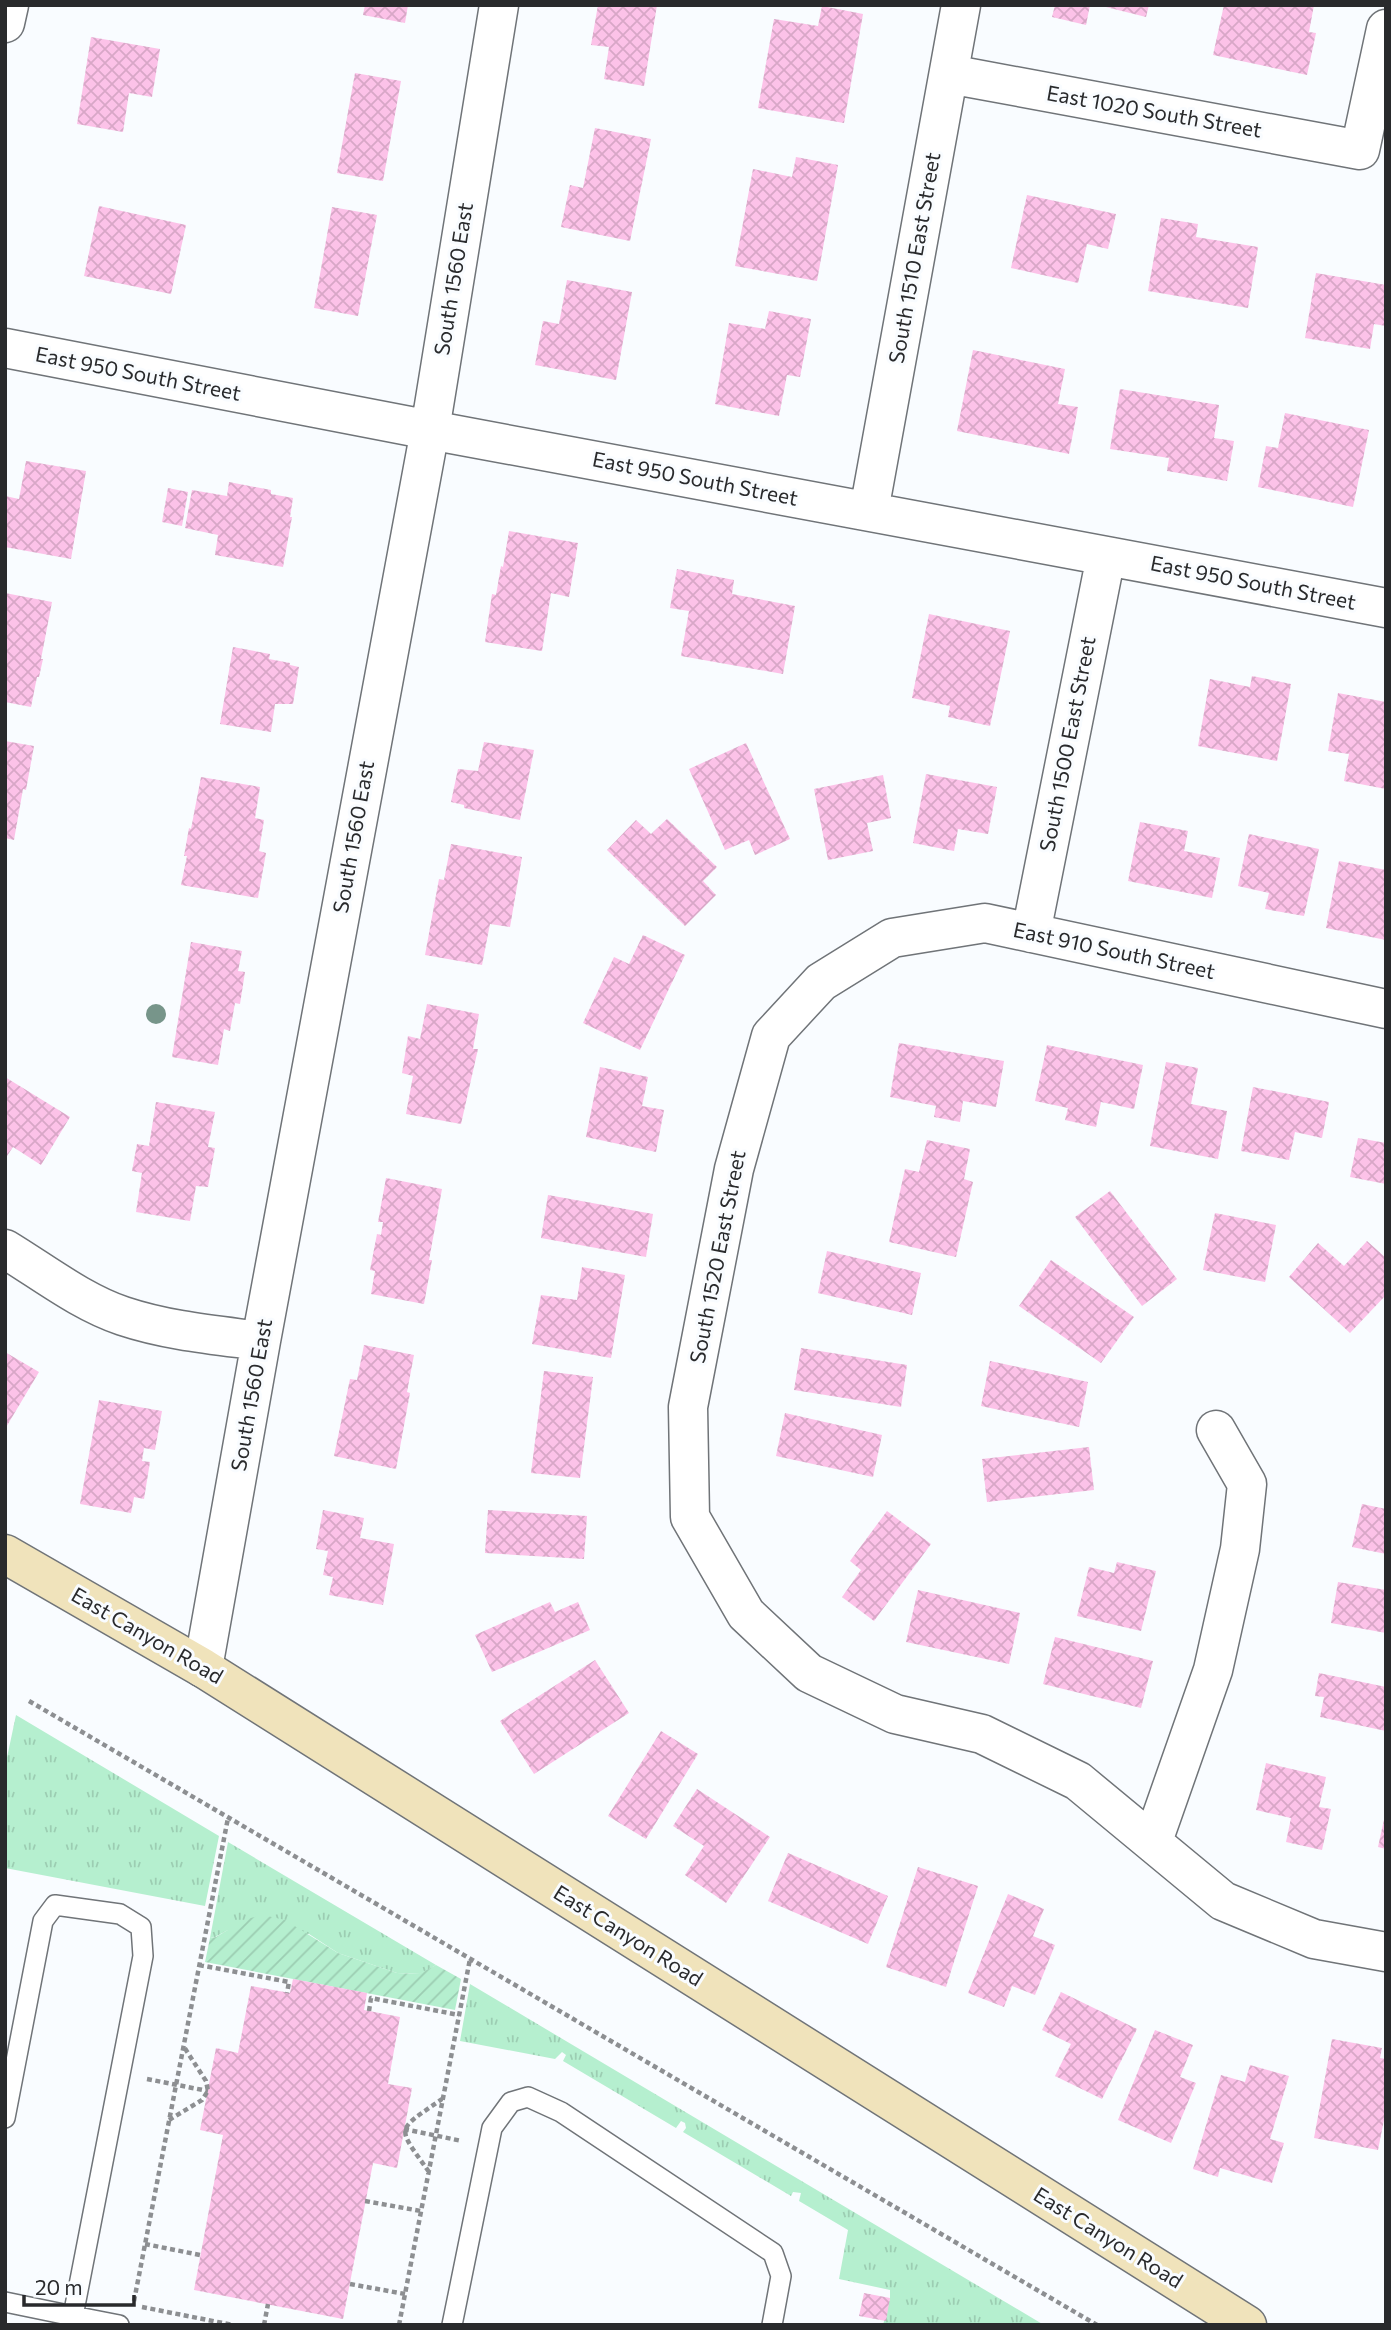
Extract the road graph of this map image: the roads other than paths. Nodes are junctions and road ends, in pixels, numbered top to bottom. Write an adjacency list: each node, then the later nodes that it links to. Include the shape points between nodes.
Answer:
1 (9, 5): 4 (street)
2 (499, 5): 8 (street, South 1560 East)
3 (961, 5): 6 (street, South 1510 East Street)
4 (5, 23)
5 (1386, 29): 6 (street, East 1020 South Street, via 1360,150)
6 (948, 74): 9 (street, South 1510 East Street)
7 (5, 348): 8 (street, East 950 South Street)
8 (430, 430): 9 (street, East 950 South Street); 16 (street, South 1560 East)
9 (869, 512): 10 (street, East 950 South Street)
10 (1106, 556): 11 (street, East 950 South Street); 12 (street, South 1500 East Street)
11 (1386, 608)
12 (1031, 933): 13 (street, East 910 South Street, via 985,923 892,937); 14 (street, East 910 South Street)
13 (848, 965): 20 (street, South 1520 East Street, via 821,982 771,1036 734,1169 688,1407 690,1517 746,1615 809,1673 895,1714 982,1734 1066,1775)
14 (1386, 1009)
15 (5, 1249): 16 (street, via 122,1315 181,1331)
16 (261, 1341): 19 (street, South 1560 East)
17 (1216, 1430): 20 (street, via 1247,1484 1240,1549 1213,1670)
18 (5, 1554): 19 (main road, East Canyon Road)
19 (203, 1668): 28 (main road, East Canyon Road)
20 (1153, 1841): 21 (street, South 1520 East Street, via 1223,1901 1314,1938)
21 (1386, 1952)
22 (5, 2118): 24 (lane, via 43,1922 55,1905 120,1914 141,1927 142,1956)
23 (5, 2302): 24 (lane)
24 (73, 2316): 25 (lane)
25 (119, 2325)
26 (452, 2325): 27 (lane, via 492,2128 510,2102 528,2097 561,2112 773,2253 781,2276)
27 (772, 2325)
28 (1247, 2325)

